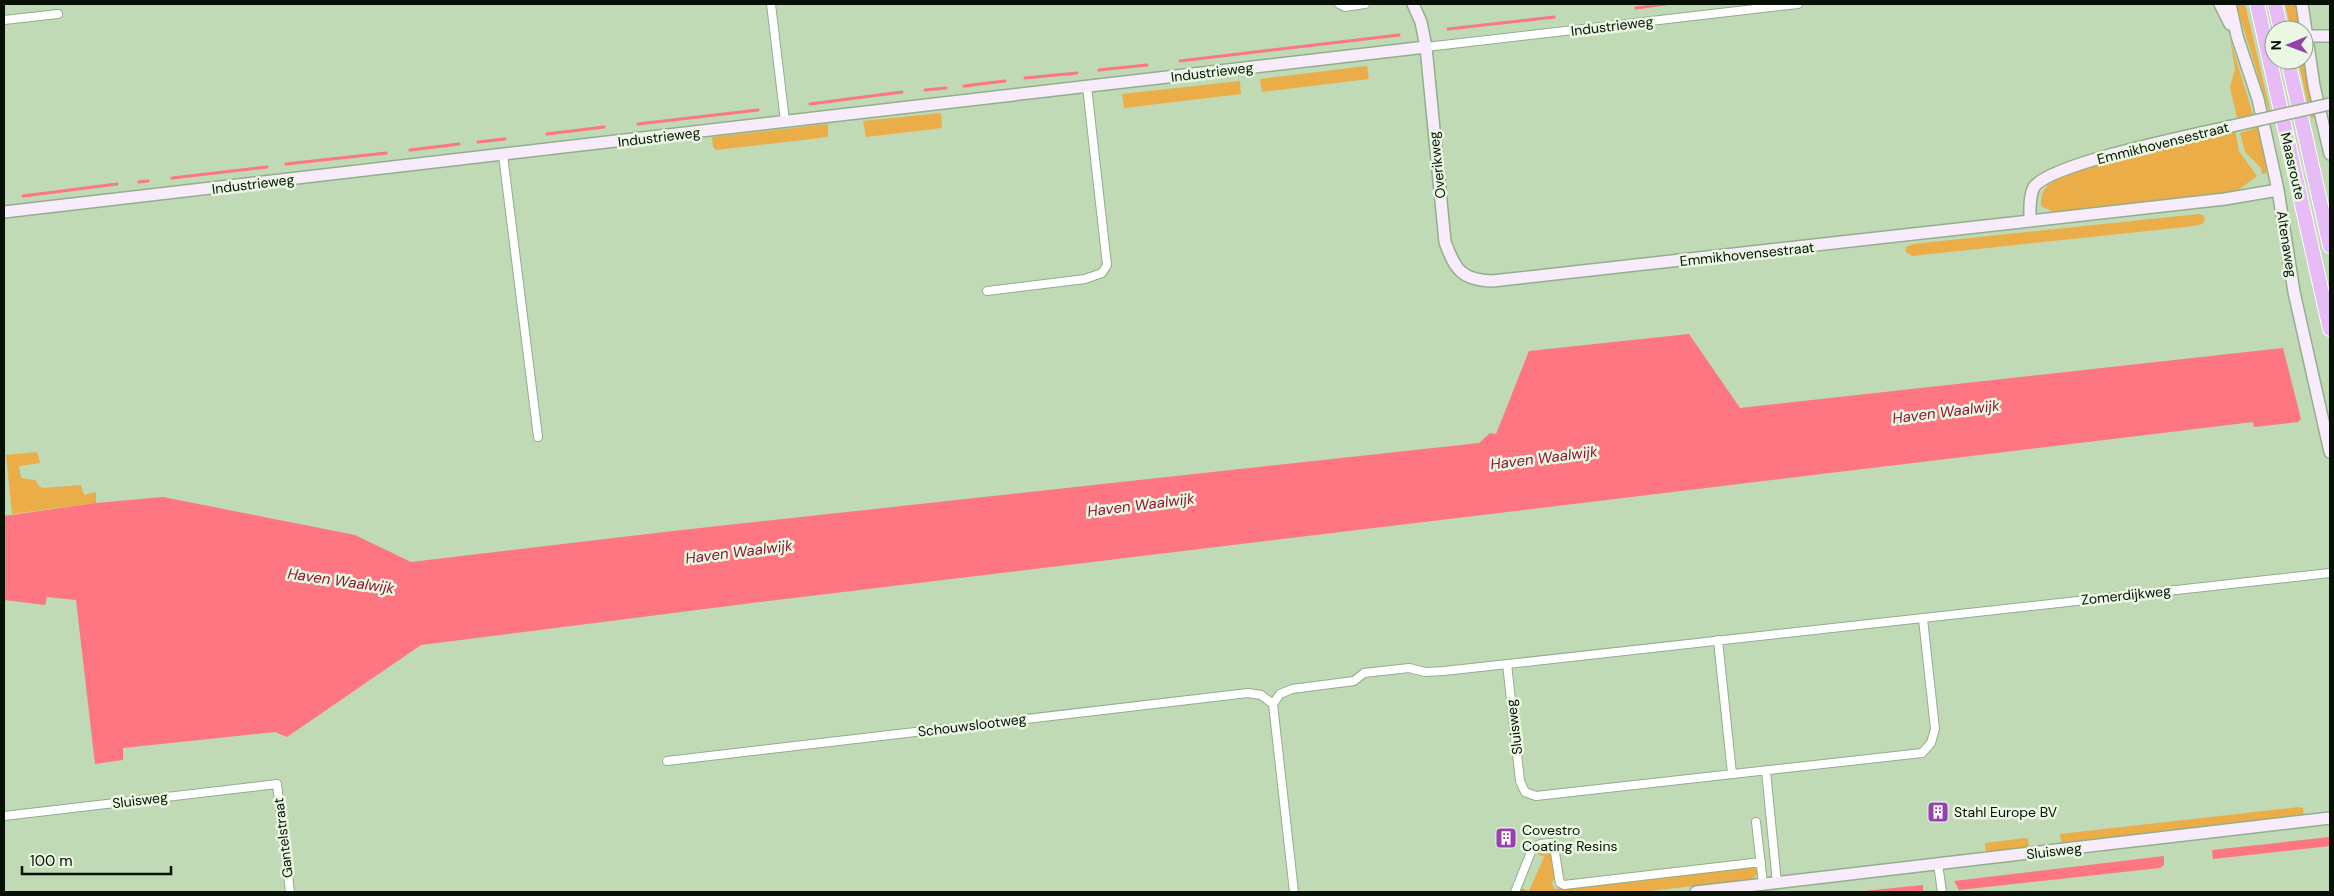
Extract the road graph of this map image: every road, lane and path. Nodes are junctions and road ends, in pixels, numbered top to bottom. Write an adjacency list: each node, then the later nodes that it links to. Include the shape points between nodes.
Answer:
1 (771, 4): 23 (street)
2 (1339, 4): 3 (street, via 1345,7)
3 (1366, 4)
4 (1413, 4): 18 (street)
5 (1798, 4): 18 (street, Industrieweg)
6 (2220, 4): 15 (street, Altenaweg)
7 (2230, 4): 15 (street, Altenaweg)
8 (2257, 4): 32 (highway, Maasroute)
9 (2275, 4): 13 (highway)
10 (2302, 4): 14 (street)
11 (58, 14): 12 (street)
12 (4, 20)
13 (2279, 20)
14 (2304, 20)
15 (2237, 36): 26 (street, Altenaweg, via 2258,99)
16 (2314, 36): 17 (street)
17 (2330, 36)
18 (1426, 47): 21 (street, Industrieweg); 30 (street, Overikweg, via 1445,242 1453,265)
19 (2290, 70): 29 (highway, Maasroute)
20 (2312, 70): 24 (street)
21 (1087, 87): 23 (street, Industrieweg); 31 (street, via 1107,265 1102,273 1085,279)
22 (2330, 104): 28 (street, Emmikhovensestraat, bridge, via 2111,154 2054,175 2035,187 2030,201)
23 (785, 122): 25 (street, Industrieweg)
24 (2330, 154)
25 (503, 155): 27 (street, Industrieweg); 33 (street)
26 (2278, 190): 28 (street, Emmikhovensestraat); 34 (street, Altenaweg, via 2295,299)
27 (4, 212)
28 (2030, 222): 30 (street, Emmikhovensestraat, via 1492,282)
29 (2330, 246)
30 (1465, 276)
31 (986, 291)
32 (2330, 329)
33 (538, 437)
34 (2330, 452)
35 (2330, 573): 36 (street, Zomerdijkweg)
36 (1923, 619): 37 (street); 41 (street, Sluisweg, via 1935,729 1931,743 1922,753)
37 (1718, 640): 38 (street); 42 (street)
38 (1507, 664): 39 (street, via 1426,672 1409,668 1364,672 1354,681 1292,688 1280,694); 42 (street, Sluisweg, via 1520,781 1525,792 1536,796)
39 (1273, 704): 40 (street, Schouwslootweg, via 1261,695 1248,693); 52 (street)
40 (667, 761)
41 (1766, 771): 42 (street, Sluisweg); 49 (street)
42 (1732, 774)
43 (277, 784): 44 (street, Sluisweg); 51 (street, Gantelstraat)
44 (4, 816)
45 (2330, 818): 48 (street, Sluisweg)
46 (1756, 822): 47 (street)
47 (1761, 862): 50 (street); 53 (street, via 1564,884 1560,883 1554,846 1541,844 1531,852)
48 (1938, 864): 49 (street, Sluisweg); 55 (street)
49 (1777, 883): 50 (street, Sluisweg)
50 (1763, 884): 54 (street, Sluisweg)
51 (290, 892)
52 (1294, 892)
53 (1515, 892)
54 (1696, 892)
55 (1942, 892)

